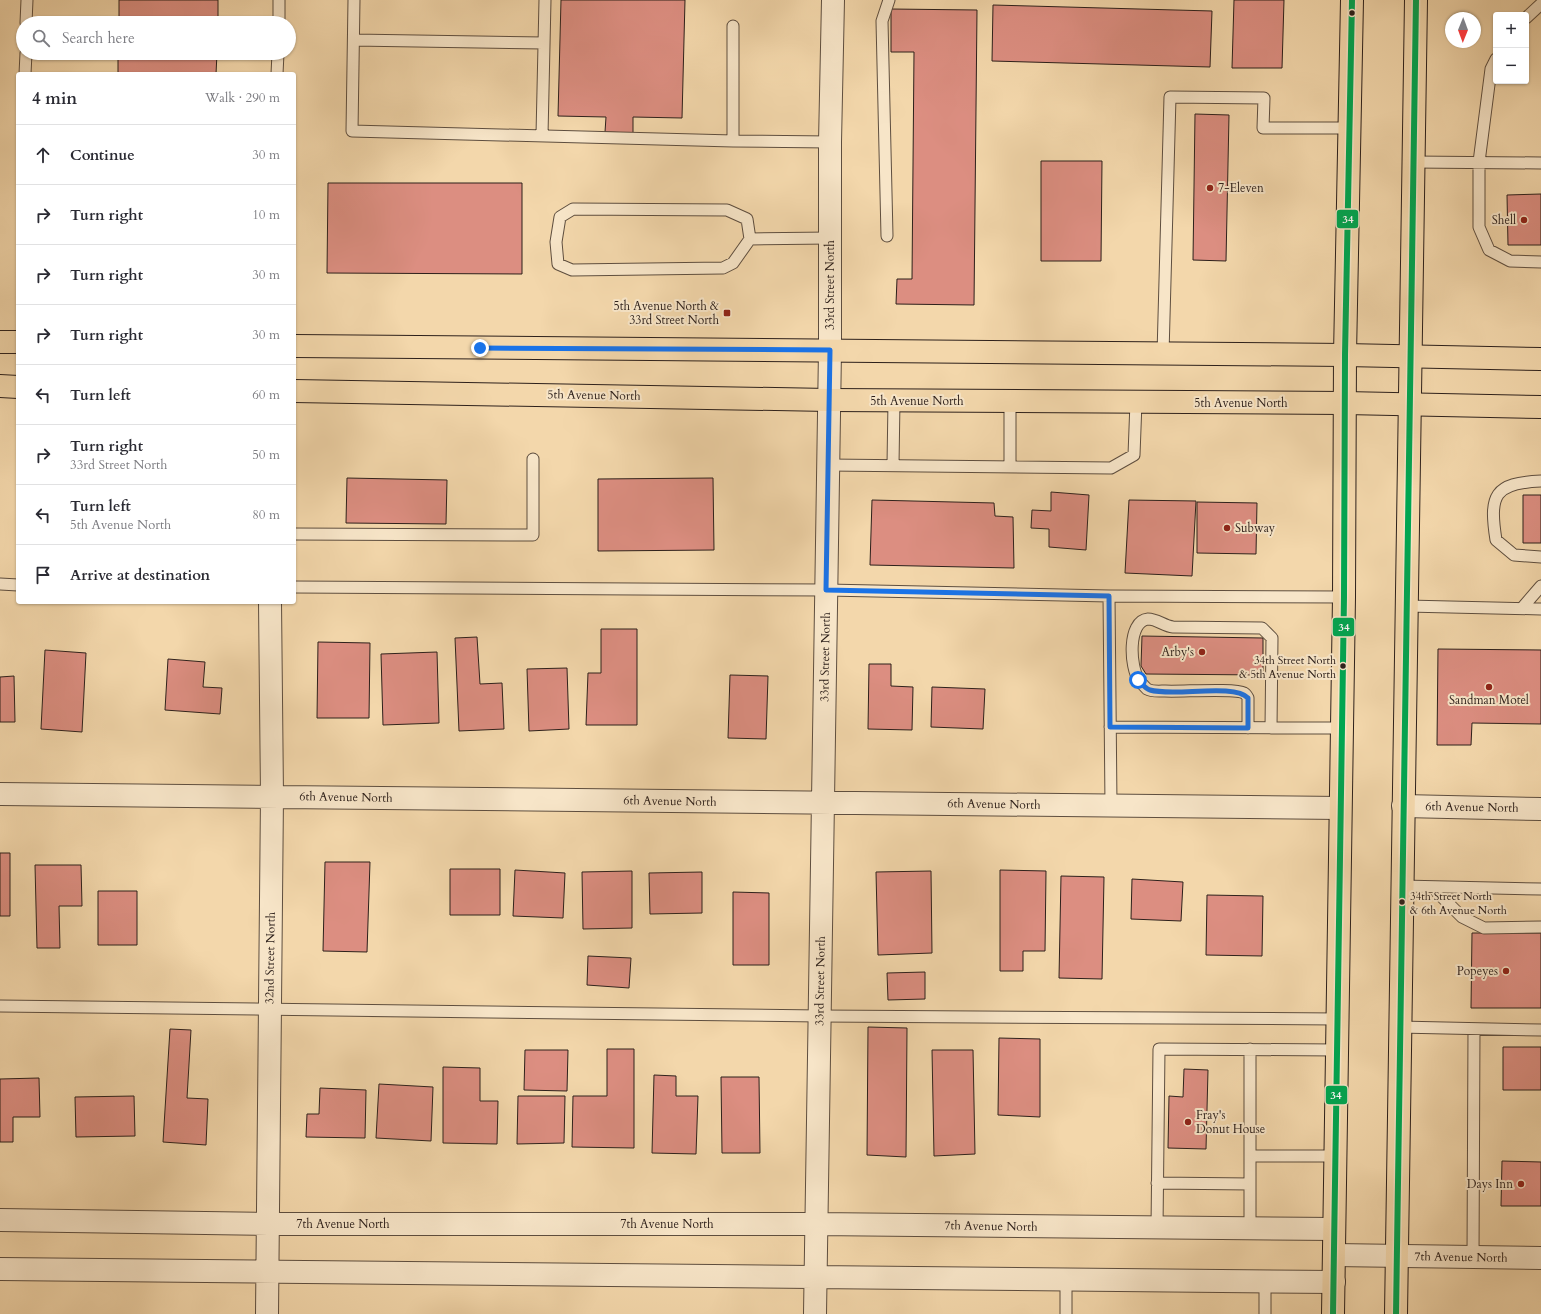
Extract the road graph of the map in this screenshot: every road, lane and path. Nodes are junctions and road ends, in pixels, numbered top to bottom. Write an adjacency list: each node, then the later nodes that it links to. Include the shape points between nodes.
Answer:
1 (27, 0): 11 (lane)
2 (279, 0): 12 (lane)
3 (354, 0): 14 (lane)
4 (545, 0): 15 (lane)
5 (833, 0): 24 (street, 33rd Street North)
6 (889, 0): 28 (lane, via 882,20)
7 (1352, 0): 21 (main road)
8 (1416, 0): 25 (main road)
9 (1541, 4): 10 (lane)
10 (1529, 15)
11 (26, 16)
12 (278, 16)
13 (733, 26): 23 (lane)
14 (354, 40): 15 (lane); 22 (lane, via 352,131)
15 (544, 43): 22 (lane)
16 (26, 60): 19 (lane)
17 (278, 60): 20 (lane)
18 (1493, 64): 26 (lane, via 1490,69)
19 (25, 72)
20 (278, 72)
21 (1349, 128): 36 (lane, via 1263,128 1264,98 1170,97); 37 (main road)
22 (542, 135): 23 (lane)
23 (733, 141): 24 (lane)
24 (830, 142): 29 (street, 33rd Street North)
25 (1413, 162): 26 (lane); 38 (main road)
26 (1478, 162): 27 (lane); 31 (lane, via 1479,227 1489,250 1510,261)
27 (1541, 163)
28 (887, 236)
29 (830, 238): 30 (lane); 35 (street, 33rd Street North)
30 (750, 239): 30 (lane, via 747,219 727,210 573,210 560,217 556,242 558,264 572,270 723,268 734,263)
31 (1541, 262)
32 (0, 342): 33 (main road)
33 (16, 342)
34 (296, 346): 35 (main road)
35 (830, 350): 36 (main road); 43 (street, 33rd Street North)
36 (1163, 354): 37 (main road)
37 (1345, 355): 38 (main road); 47 (main road)
38 (1409, 357): 39 (main road); 48 (main road)
39 (1541, 359)
40 (0, 386): 41 (main road)
41 (16, 387)
42 (296, 391): 43 (main road, 5th Avenue North)
43 (829, 400): 44 (main road, 5th Avenue North); 51 (street, 33rd Street North)
44 (894, 401): 45 (main road, 5th Avenue North); 52 (lane)
45 (1010, 401): 46 (main road, 5th Avenue North); 53 (lane)
46 (1136, 402): 47 (main road, 5th Avenue North); 53 (lane, via 1134,455 1111,468)
47 (1345, 403): 48 (main road, 5th Avenue North); 63 (main road)
48 (1410, 405): 49 (main road, 5th Avenue North); 65 (main road)
49 (1541, 407)
50 (533, 459): 55 (lane, via 533,535)
51 (828, 465): 52 (lane); 61 (street, 33rd Street North)
52 (893, 465): 53 (lane)
53 (1010, 467)
54 (1541, 481): 56 (lane, via 1519,482 1505,487 1495,500 1493,519 1496,540 1514,555)
55 (296, 534)
56 (1541, 557)
57 (0, 584): 58 (lane)
58 (16, 585)
59 (1541, 586): 66 (lane)
60 (296, 587): 61 (lane)
61 (826, 590): 62 (lane); 74 (street, 33rd Street North)
62 (1109, 596): 63 (lane); 68 (lane)
63 (1344, 597): 71 (main road)
64 (270, 604): 73 (street, 32nd Street North)
65 (1407, 606): 66 (lane); 76 (main road)
66 (1522, 608): 67 (lane)
67 (1541, 609)
68 (1110, 727): 69 (lane); 75 (lane)
69 (1248, 728): 70 (lane); 70 (lane, via 1248,698 1244,693 1149,690 1138,680 1132,664 1134,630 1140,622 1147,619 1158,620 1166,626 1173,627 1262,628 1272,638)
70 (1271, 728): 71 (lane)
71 (1341, 728): 77 (main road)
72 (0, 794): 73 (street, 6th Avenue North)
73 (272, 796): 74 (street, 6th Avenue North); 84 (street, 32nd Street North)
74 (823, 802): 75 (street, 6th Avenue North); 85 (street, 33rd Street North)
75 (1111, 805): 77 (street, 6th Avenue North)
76 (1403, 806): 78 (street, 6th Avenue North); 79 (main road)
77 (1340, 808): 86 (main road)
78 (1541, 808)
79 (1402, 886): 80 (lane); 87 (main road)
80 (1432, 887): 81 (lane); 82 (lane, via 1462,917 1484,928)
81 (1541, 889)
82 (1541, 927)
83 (0, 1006): 84 (lane)
84 (270, 1010): 85 (lane); 97 (street, 32nd Street North)
85 (820, 1016): 86 (lane); 98 (street, 33rd Street North)
86 (1337, 1019): 91 (main road)
87 (1399, 1027): 88 (lane); 103 (main road)
88 (1474, 1029): 89 (lane); 104 (lane)
89 (1541, 1030)
90 (1250, 1049): 91 (lane); 92 (lane); 94 (lane, via 1158,1048)
91 (1337, 1050): 93 (main road)
92 (1250, 1156): 93 (lane); 95 (lane)
93 (1336, 1156): 101 (main road)
94 (1158, 1183): 95 (lane); 99 (lane)
95 (1250, 1184): 100 (lane)
96 (0, 1220): 97 (street, 7th Avenue North)
97 (268, 1224): 98 (street, 7th Avenue North); 107 (street, 32nd Street North)
98 (816, 1224): 99 (street, 7th Avenue North); 108 (street, 33rd Street North)
99 (1157, 1228): 100 (street, 7th Avenue North)
100 (1250, 1228): 101 (street, 7th Avenue North)
101 (1334, 1229): 102 (main road)
102 (1334, 1255): 103 (street, 7th Avenue North); 111 (main road)
103 (1397, 1256): 104 (street, 7th Avenue North); 117 (main road)
104 (1473, 1257): 105 (street, 7th Avenue North)
105 (1541, 1258)
106 (0, 1269): 107 (street)
107 (267, 1272): 108 (street); 112 (street, 32nd Street North)
108 (815, 1277): 109 (street); 113 (street, 33rd Street North)
109 (1066, 1280): 110 (street); 114 (lane)
110 (1265, 1282): 111 (street); 115 (lane)
111 (1334, 1282): 116 (main road)
112 (267, 1314)
113 (815, 1314)
114 (1066, 1314)
115 (1265, 1314)
116 (1333, 1314)
117 (1396, 1314)

